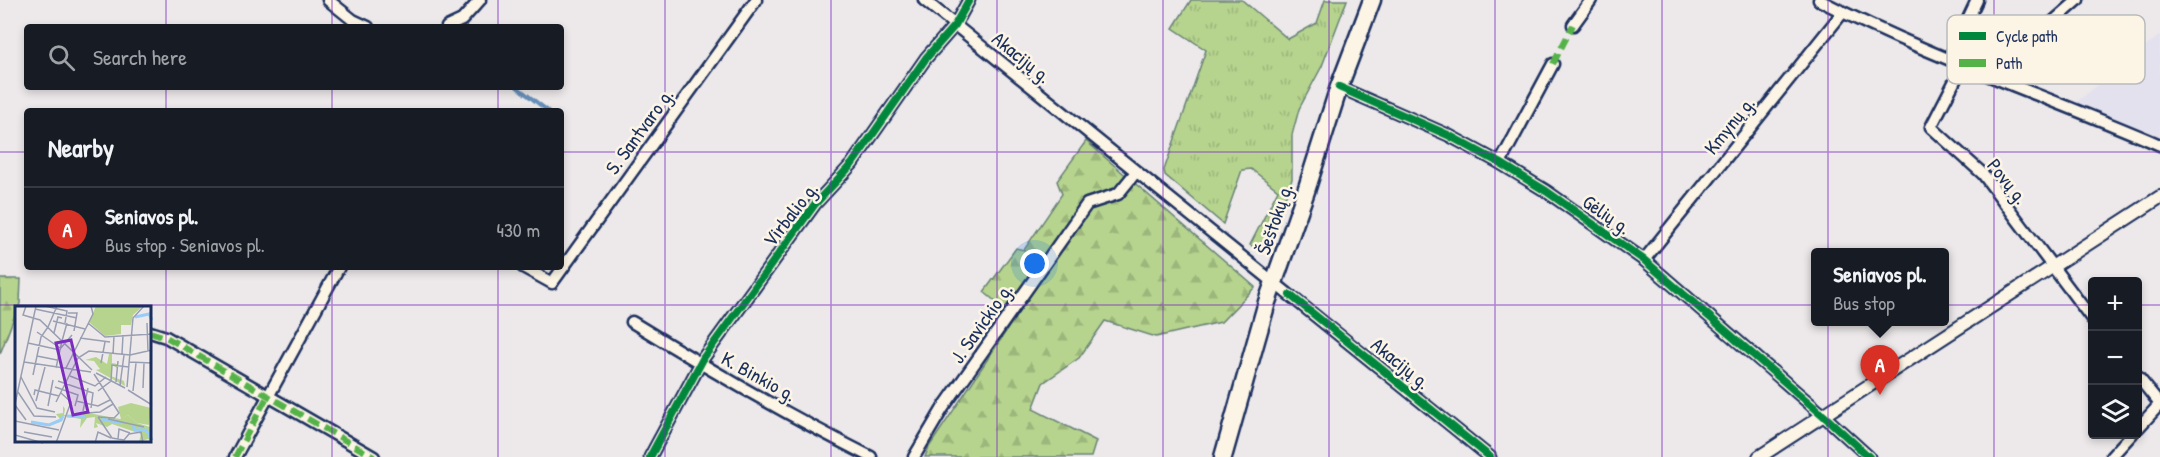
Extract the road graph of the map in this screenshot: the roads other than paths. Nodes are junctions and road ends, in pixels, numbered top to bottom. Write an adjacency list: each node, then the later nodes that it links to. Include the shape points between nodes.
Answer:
1 (328, 0): 14 (street)
2 (480, 0): 15 (street)
3 (756, 0): 28 (street, S. Santvaro g.)
4 (924, 0): 16 (street, Akacijų g.)
5 (969, 0): 16 (street, Virbalio g.)
6 (1372, 0): 22 (main road, Šeštokų g.)
7 (1591, 0): 17 (street)
8 (1819, 0): 11 (street)
9 (1977, 0): 12 (street)
10 (2078, 0): 13 (street)
11 (1842, 12): 18 (street); 27 (street, Kmynų g.)
12 (1970, 15)
13 (2061, 15)
14 (362, 24)
15 (453, 24)
16 (955, 25): 25 (street, Akacijų g.); 37 (street, Virbalio g., via 926,58 852,164 815,204)
17 (1573, 25)
18 (1947, 58)
19 (1552, 64): 24 (street)
20 (1953, 84): 29 (street, Povų g., via 1931,127 1983,174)
21 (2012, 84): 23 (street)
22 (1339, 87): 24 (street, Gėlių g., via 1448,135); 33 (main road, Šeštokų g.)
23 (2160, 145)
24 (1500, 163): 27 (street, Gėlių g.)
25 (1136, 172): 33 (street, Akacijų g.); 49 (street, J. Savickio g., via 1118,194 1087,204 943,408)
26 (2160, 198): 29 (street)
27 (1644, 260): 41 (street, Gėlių g.)
28 (564, 265)
29 (2052, 268): 34 (street, Povų g.); 41 (street)
30 (337, 270): 39 (street)
31 (529, 270): 32 (street, S. Santvaro g., via 552,282)
32 (561, 270)
33 (1273, 283): 44 (main road, Šeštokų g.); 50 (street, Akacijų g.)
34 (2088, 314)
35 (632, 322): 37 (street, K. Binkio g.)
36 (152, 333): 39 (street)
37 (701, 364): 47 (street, Virbalio g.); 48 (street, K. Binkio g.)
38 (2142, 382): 40 (street)
39 (267, 397): 45 (street); 46 (street)
40 (2160, 404): 42 (street)
41 (1824, 416): 51 (street); 52 (street, Gėlių g.)
42 (2142, 424)
43 (2128, 439): 53 (street)
44 (1224, 456)
45 (235, 457)
46 (374, 457)
47 (650, 457)
48 (871, 457)
49 (914, 457)
50 (1490, 457)
51 (1758, 457)
52 (1869, 457)
53 (2111, 457)

